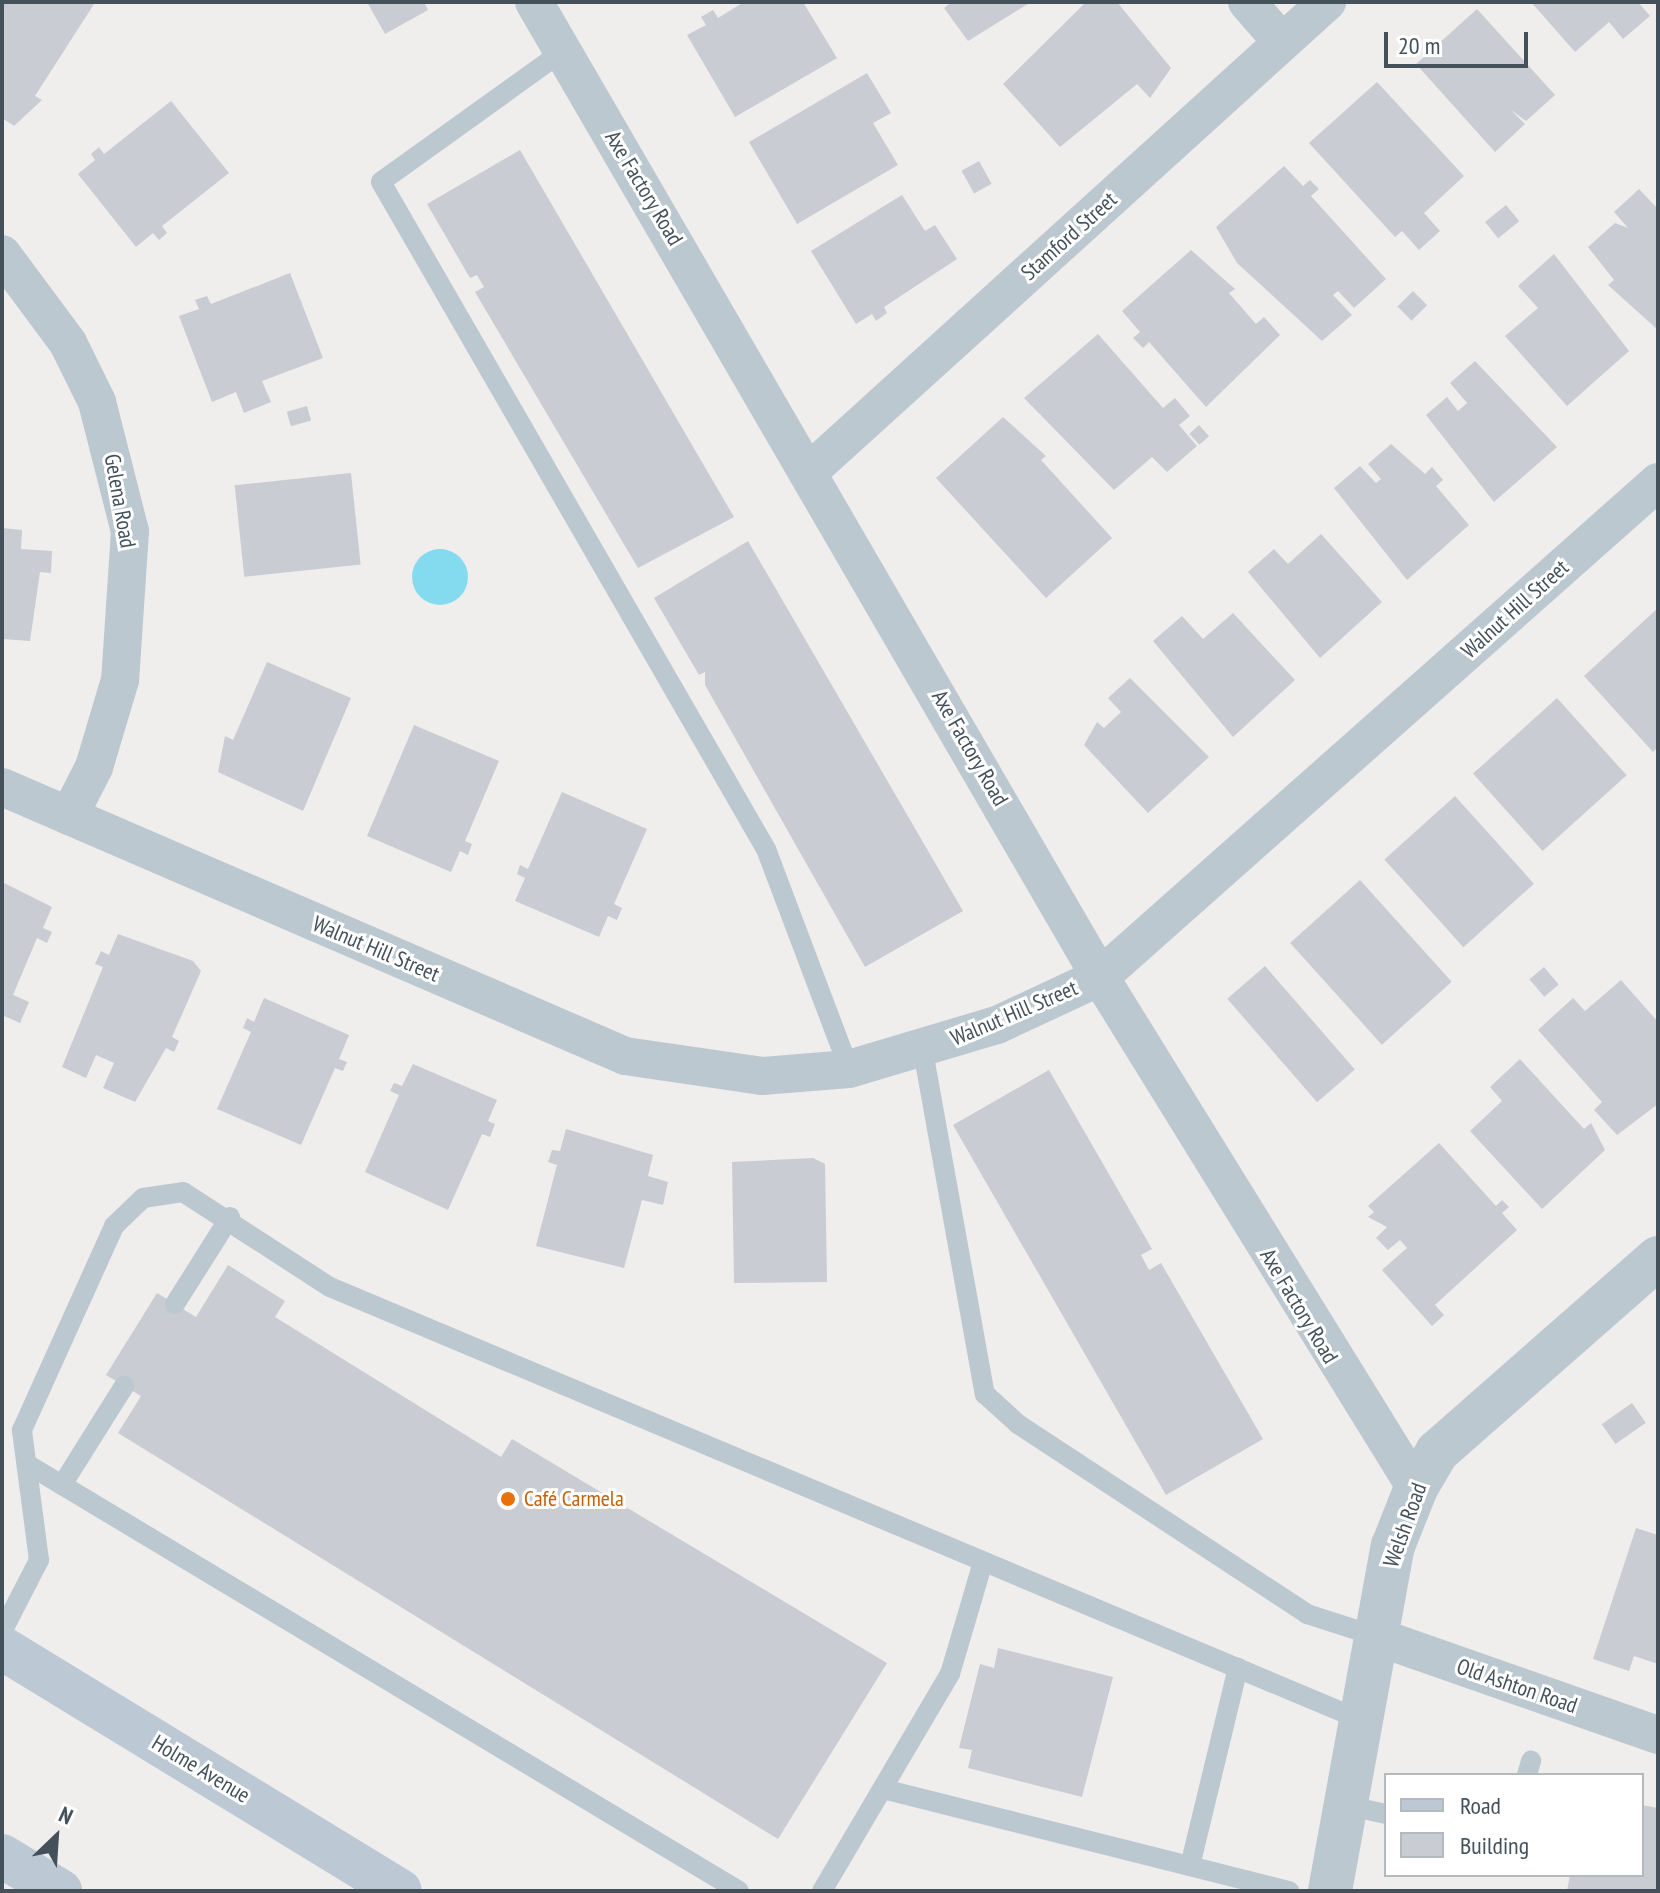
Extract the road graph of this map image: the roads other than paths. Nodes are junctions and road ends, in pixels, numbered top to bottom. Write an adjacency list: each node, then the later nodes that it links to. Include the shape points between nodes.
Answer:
1 (534, 2): 5 (street, Axe Factory Road)
2 (1247, 2): 4 (street)
3 (1327, 2): 4 (street, Stamford Street)
4 (1282, 42): 7 (street, Stamford Street)
5 (563, 51): 7 (street, Axe Factory Road); 13 (lane, via 381,182 766,849)
6 (2, 254): 10 (street, Gelena Road, via 68,343 97,402 130,531 120,680 94,767)
7 (811, 470): 11 (street, Axe Factory Road)
8 (1658, 482): 11 (street, Walnut Hill Street)
9 (2, 787): 10 (street, Walnut Hill Street)
10 (69, 816): 13 (street, Walnut Hill Street, via 625,1056 762,1076)
11 (1100, 977): 12 (street, Walnut Hill Street); 20 (street, Axe Factory Road)
12 (923, 1051): 13 (street, Walnut Hill Street); 23 (lane, via 985,1394 1018,1424 1307,1614)
13 (849, 1069)
14 (230, 1217): 16 (lane); 18 (lane, via 183,1192 143,1198 126,1211 22,1430); 21 (lane, via 330,1287)
15 (1658, 1258): 20 (street, Welsh Road, via 1437,1452)
16 (175, 1304)
17 (124, 1386): 19 (lane)
18 (27, 1464): 19 (lane); 22 (lane, via 39,1560)
19 (62, 1485): 34 (lane)
20 (1416, 1488): 23 (street, Welsh Road, via 1393,1546)
21 (983, 1562): 25 (lane); 28 (lane, via 950,1674)
22 (2, 1632)
23 (1375, 1636): 26 (street, Welsh Road); 27 (street, Old Ashton Road)
24 (2, 1648): 33 (main road, Holme Avenue)
25 (1238, 1668): 26 (lane); 31 (lane)
26 (1361, 1720): 29 (street, Welsh Road)
27 (1658, 1735)
28 (883, 1789): 31 (lane); 35 (lane)
29 (1366, 1809): 37 (street, Welsh Road)
30 (2, 1856): 32 (main road)
31 (1190, 1866): 36 (lane)
32 (60, 1891)
33 (400, 1891)
34 (739, 1891)
35 (822, 1891)
36 (1289, 1891)
37 (1330, 1891)

